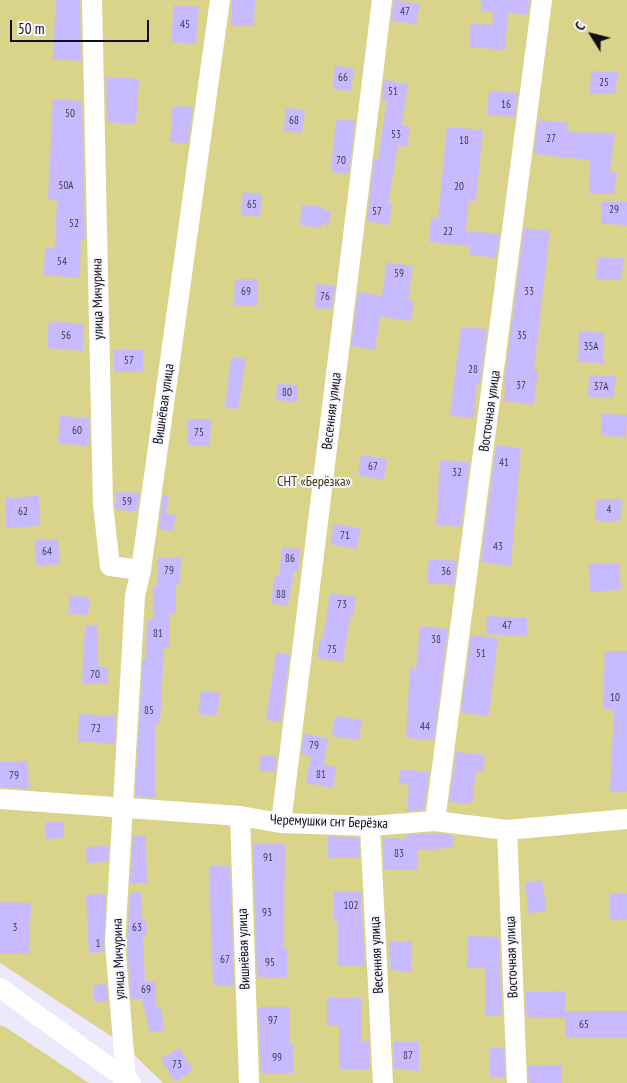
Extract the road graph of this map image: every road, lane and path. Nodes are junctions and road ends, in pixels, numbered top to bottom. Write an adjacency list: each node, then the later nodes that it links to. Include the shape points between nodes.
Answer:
1 (92, 0): 5 (street, улица Мичурина, via 102,505 110,566)
2 (220, 0): 5 (street, Вишнёвая улица)
3 (382, 0): 11 (street, Весенняя улица)
4 (542, 0): 10 (street, Восточная улица)
5 (141, 570): 7 (street, Вишнёвая улица, via 135,596)
6 (0, 799): 7 (street, Черемушки снт Берёзка)
7 (123, 809): 8 (street, Черемушки снт Берёзка); 15 (street, улица Мичурина, via 115,944)
8 (240, 816): 11 (street, Черемушки снт Берёзка); 16 (street, Вишнёвая улица)
9 (627, 819): 13 (street, Черемушки снт Берёзка)
10 (435, 821): 12 (street, Черемушки снт Берёзка); 13 (street, Черемушки снт Берёзка)
11 (281, 823): 12 (street, Черемушки снт Берёзка)
12 (370, 826): 17 (street, Весенняя улица)
13 (507, 830): 18 (street, Восточная улица)
14 (0, 988): 15 (street)
15 (128, 1081)
16 (249, 1083)
17 (383, 1083)
18 (517, 1083)

